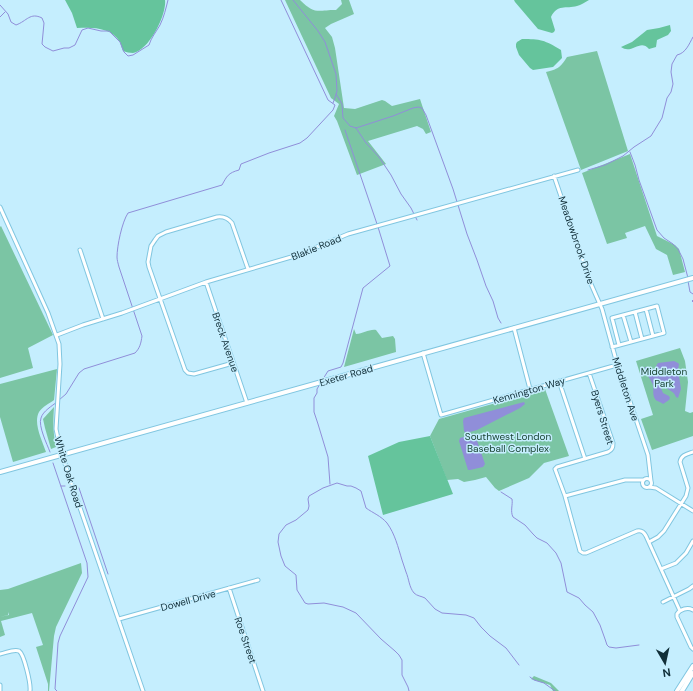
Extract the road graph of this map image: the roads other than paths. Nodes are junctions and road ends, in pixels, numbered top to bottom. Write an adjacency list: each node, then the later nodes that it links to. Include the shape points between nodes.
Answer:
1 (578, 170): 2 (street, Blakie Road)
2 (554, 176): 5 (street, Blakie Road, via 348,234 298,256); 9 (street, Meadowbrook Drive)
3 (0, 207): 15 (street, White Oak Road)
4 (80, 250): 13 (street)
5 (248, 270): 7 (street, Blakie Road); 8 (street, via 232,223 226,217 217,217 166,232 158,236 151,246 148,262)
6 (693, 278): 9 (main road, Exeter Road)
7 (206, 282): 8 (street, Blakie Road); 22 (street, Breck Avenue)
8 (160, 299): 13 (street, Blakie Road); 22 (street, via 187,372 194,374)
9 (600, 304): 14 (main road, Exeter Road); 20 (street, Middleton Ave)
10 (646, 309): 11 (street); 16 (street); 16 (street, via 657,306 664,333)
11 (635, 312): 12 (street); 17 (street)
12 (623, 315): 18 (street); 19 (street, via 612,318)
13 (103, 319): 15 (street, Blakie Road)
14 (514, 328): 21 (main road, Exeter Road); 26 (street)
15 (57, 335): 29 (street, White Oak Road, via 61,356 56,429)
16 (653, 336): 17 (street)
17 (642, 339): 18 (street)
18 (631, 342): 19 (street)
19 (619, 345): 20 (street)
20 (612, 347): 23 (street, Middleton Ave)
21 (423, 353): 26 (street, Kennington Way, via 441,415); 27 (main road, Exeter Road)
22 (233, 363): 27 (street, Breck Avenue)
23 (618, 365): 24 (street, Kennington Way); 32 (street, Middleton Ave, via 648,455)
24 (589, 373): 25 (street, Kennington Way); 30 (street, Byers Street, via 613,448)
25 (559, 381): 26 (street, Kennington Way); 30 (street)
26 (530, 389)
27 (246, 403): 29 (main road, Exeter Road)
28 (693, 452): 40 (street, via 680,458 688,488)
29 (62, 455): 31 (main road, Exeter Road); 52 (street, White Oak Road)
30 (585, 459): 39 (street, Byers Street, via 555,469)
31 (0, 472)
32 (650, 475): 33 (street); 35 (street, Middleton Ave)
33 (645, 479): 34 (street); 35 (street); 36 (street)
34 (637, 480): 36 (street); 39 (street, via 625,480)
35 (651, 482): 37 (street); 38 (street)
36 (643, 484): 37 (street)
37 (649, 487): 38 (street)
38 (656, 488): 40 (street)
39 (565, 496): 43 (street, via 583,553 640,530 644,532)
40 (680, 504): 41 (street); 43 (street, via 664,531)
41 (693, 512)
42 (693, 541): 44 (street, via 686,553 676,562)
43 (648, 542): 44 (street)
44 (661, 569): 48 (street)
45 (258, 580): 47 (street, Dowell Drive)
46 (693, 586): 48 (street)
47 (229, 588): 52 (street, Dowell Drive); 62 (street, Roe Street)
48 (674, 597): 49 (street); 51 (street)
49 (663, 602)
50 (693, 610): 51 (street, via 690,608)
51 (680, 611): 53 (street, via 677,617)
52 (119, 619): 61 (street, White Oak Road)
53 (693, 649)
54 (0, 654): 60 (street, via 13,650 22,653 30,681)
55 (693, 666): 63 (main road)
56 (693, 674): 58 (main road)
57 (0, 685): 59 (street)
58 (685, 690)
59 (0, 691)
60 (30, 691)
61 (143, 691)
62 (263, 691)
63 (677, 691)

